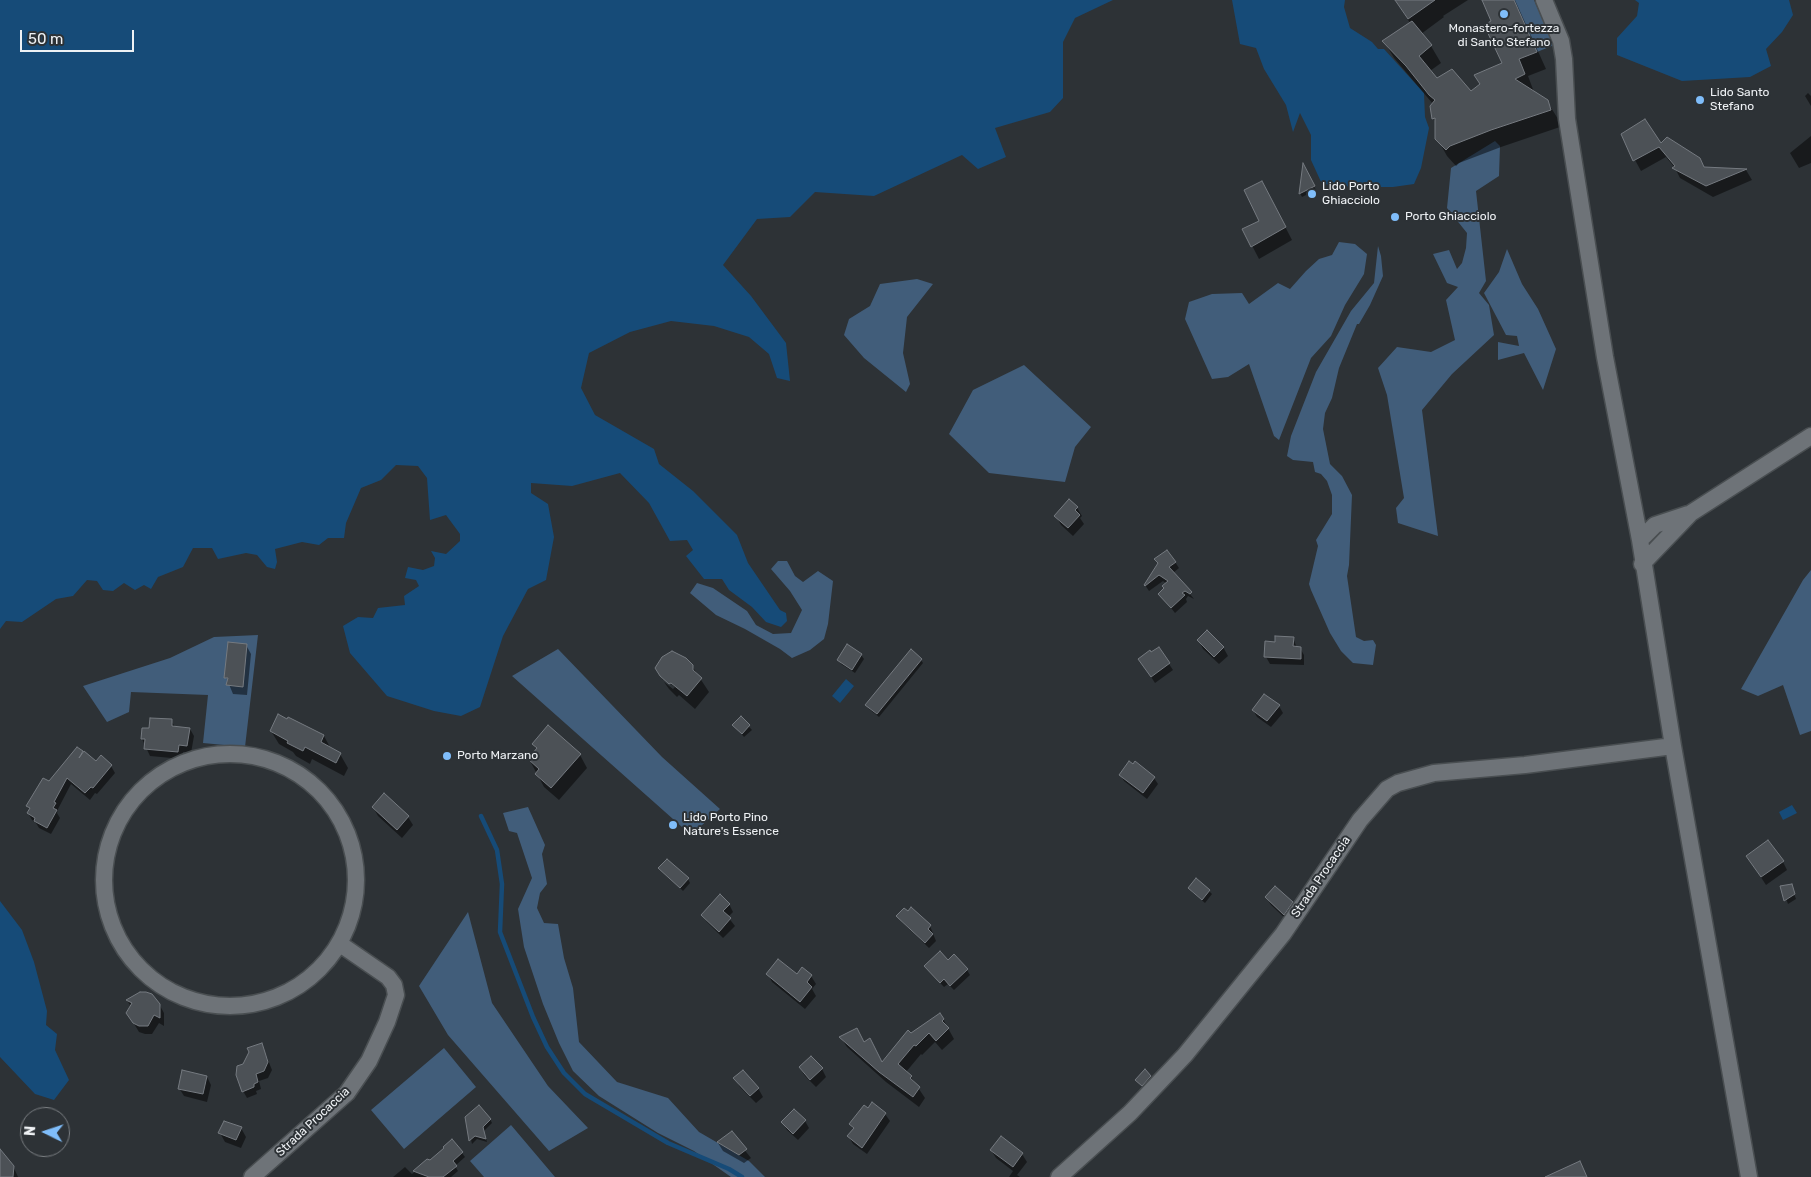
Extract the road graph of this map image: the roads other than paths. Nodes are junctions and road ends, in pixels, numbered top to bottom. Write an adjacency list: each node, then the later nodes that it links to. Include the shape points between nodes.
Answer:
1 (1544, 0): 4 (street, via 1561,41 1567,119 1605,357)
2 (1811, 436): 3 (street)
3 (1690, 513): 4 (street, via 1655,525); 5 (street)
4 (1640, 540): 5 (street)
5 (1642, 564): 6 (street)
6 (1673, 746): 9 (street, Strada Procaccia, via 1434,773 1387,789 1360,820 1283,934 1185,1055 1130,1113); 10 (street)
7 (340, 944): 7 (street, via 308,979 284,994 249,1005 219,1005 186,998 158,984 131,960 116,935 106,902 106,852 127,804 155,776 197,756 274,762 312,784 334,809 350,837 355,861 351,922); 8 (street, Strada Procaccia, via 388,977 394,986 396,995 387,1022 369,1061 347,1094)
8 (252, 1177)
9 (1060, 1177)
10 (1749, 1177)

